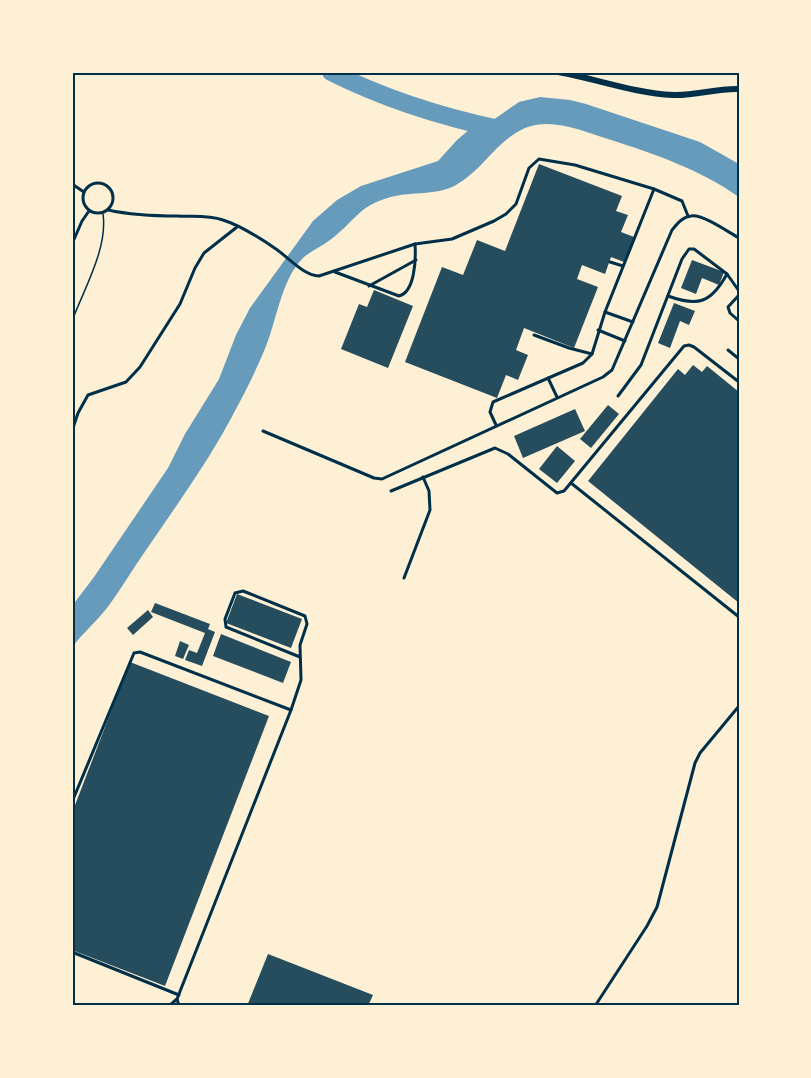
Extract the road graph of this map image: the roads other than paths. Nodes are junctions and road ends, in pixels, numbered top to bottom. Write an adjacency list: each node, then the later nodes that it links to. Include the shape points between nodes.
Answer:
1 (558, 72): 2 (street)
2 (577, 74): 3 (street, via 649,93 677,95)
3 (739, 89)
4 (72, 184): 6 (lane)
5 (654, 189): 9 (lane, via 682,201); 13 (lane, via 574,165 539,159 529,168 516,204 506,214 452,239); 16 (lane)
6 (84, 192): 7 (lane, via 92,184 107,185 113,194); 8 (lane, via 83,202)
7 (108, 210): 8 (lane); 10 (lane, via 153,216 203,215)
8 (90, 211): 12 (lane)
9 (688, 216): 11 (lane, via 703,218); 24 (lane, via 672,230)
10 (237, 226): 17 (lane, via 313,276); 36 (lane, via 204,253 180,304 140,367 126,382 88,395)
11 (739, 238)
12 (72, 244)
13 (415, 244): 14 (lane); 17 (lane)
14 (416, 260): 19 (lane); 19 (lane, via 402,296)
15 (610, 262): 16 (lane)
16 (623, 266): 22 (lane)
17 (333, 272): 19 (lane)
18 (727, 274): 20 (lane); 21 (lane, via 719,289 702,300 689,303); 21 (lane, via 689,249)
19 (369, 286)
20 (739, 293): 23 (lane, via 728,307)
21 (668, 296): 33 (lane, via 641,365)
22 (605, 312): 24 (lane); 25 (lane)
23 (739, 321)
24 (633, 322): 27 (lane)
25 (598, 330): 27 (lane); 29 (lane)
26 (534, 335): 29 (lane)
27 (626, 341): 34 (lane, via 612,370)
28 (728, 350): 30 (lane)
29 (592, 354): 31 (lane, via 583,363)
30 (739, 359)
31 (548, 378): 34 (lane); 35 (lane, via 493,402 490,412)
32 (739, 382): 39 (lane, via 694,347 684,346)
33 (618, 396)
34 (556, 397): 35 (lane)
35 (496, 425): 37 (lane, via 382,479)
36 (72, 431)
37 (263, 431)
38 (423, 477): 39 (lane, via 495,448 558,493); 40 (lane); 41 (lane, via 430,510)
39 (571, 483): 42 (lane)
40 (391, 491)
41 (404, 578)
42 (739, 617)
43 (300, 657): 43 (lane, via 305,616 243,591 235,593 225,619 226,627); 45 (lane, via 301,680)
44 (739, 706): 51 (lane, via 695,763 657,907)
45 (291, 710): 46 (lane, via 134,653); 48 (lane)
46 (72, 802)
47 (72, 952): 48 (lane)
48 (178, 997): 49 (lane); 50 (lane)
49 (169, 1006)
50 (179, 1006)
51 (595, 1006)

